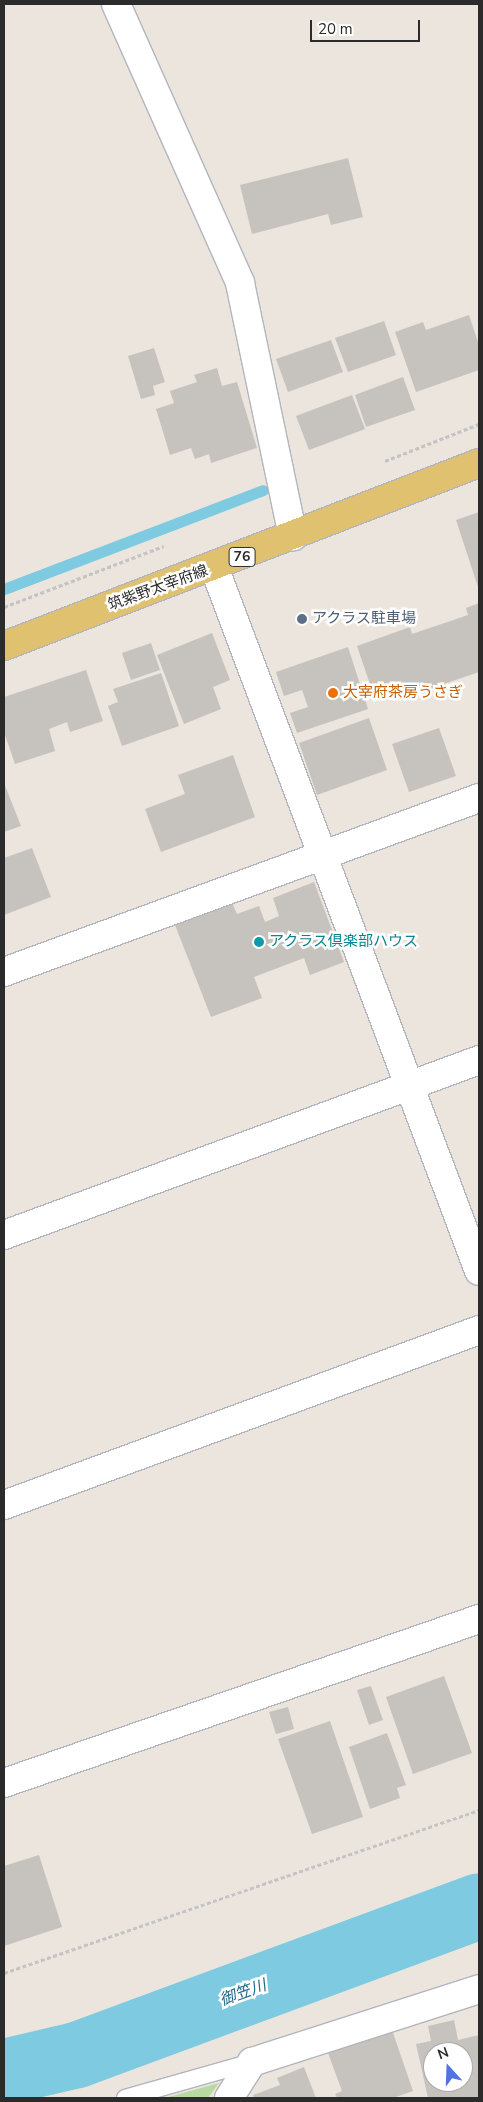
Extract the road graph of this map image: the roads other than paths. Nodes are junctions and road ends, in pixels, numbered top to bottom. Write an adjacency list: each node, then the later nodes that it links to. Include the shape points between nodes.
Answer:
1 (116, 4): 3 (street, via 240,283)
2 (479, 464): 3 (main road, 筑紫野太宰府線 / 76)
3 (293, 537): 4 (main road, 筑紫野太宰府線 / 76)
4 (214, 568): 5 (main road, 筑紫野太宰府線 / 76); 7 (street)
5 (4, 646)
6 (479, 798): 7 (street)
7 (324, 857): 8 (street); 10 (street)
8 (4, 972)
9 (479, 1060): 10 (street)
10 (410, 1085): 11 (street); 12 (street)
11 (4, 1235)
12 (479, 1271)
13 (479, 1330): 14 (street)
14 (4, 1505)
15 (479, 1619): 16 (street)
16 (4, 1783)
17 (479, 1989): 18 (street)
18 (252, 2062): 19 (lane); 20 (street)
19 (125, 2098)
20 (229, 2098)

